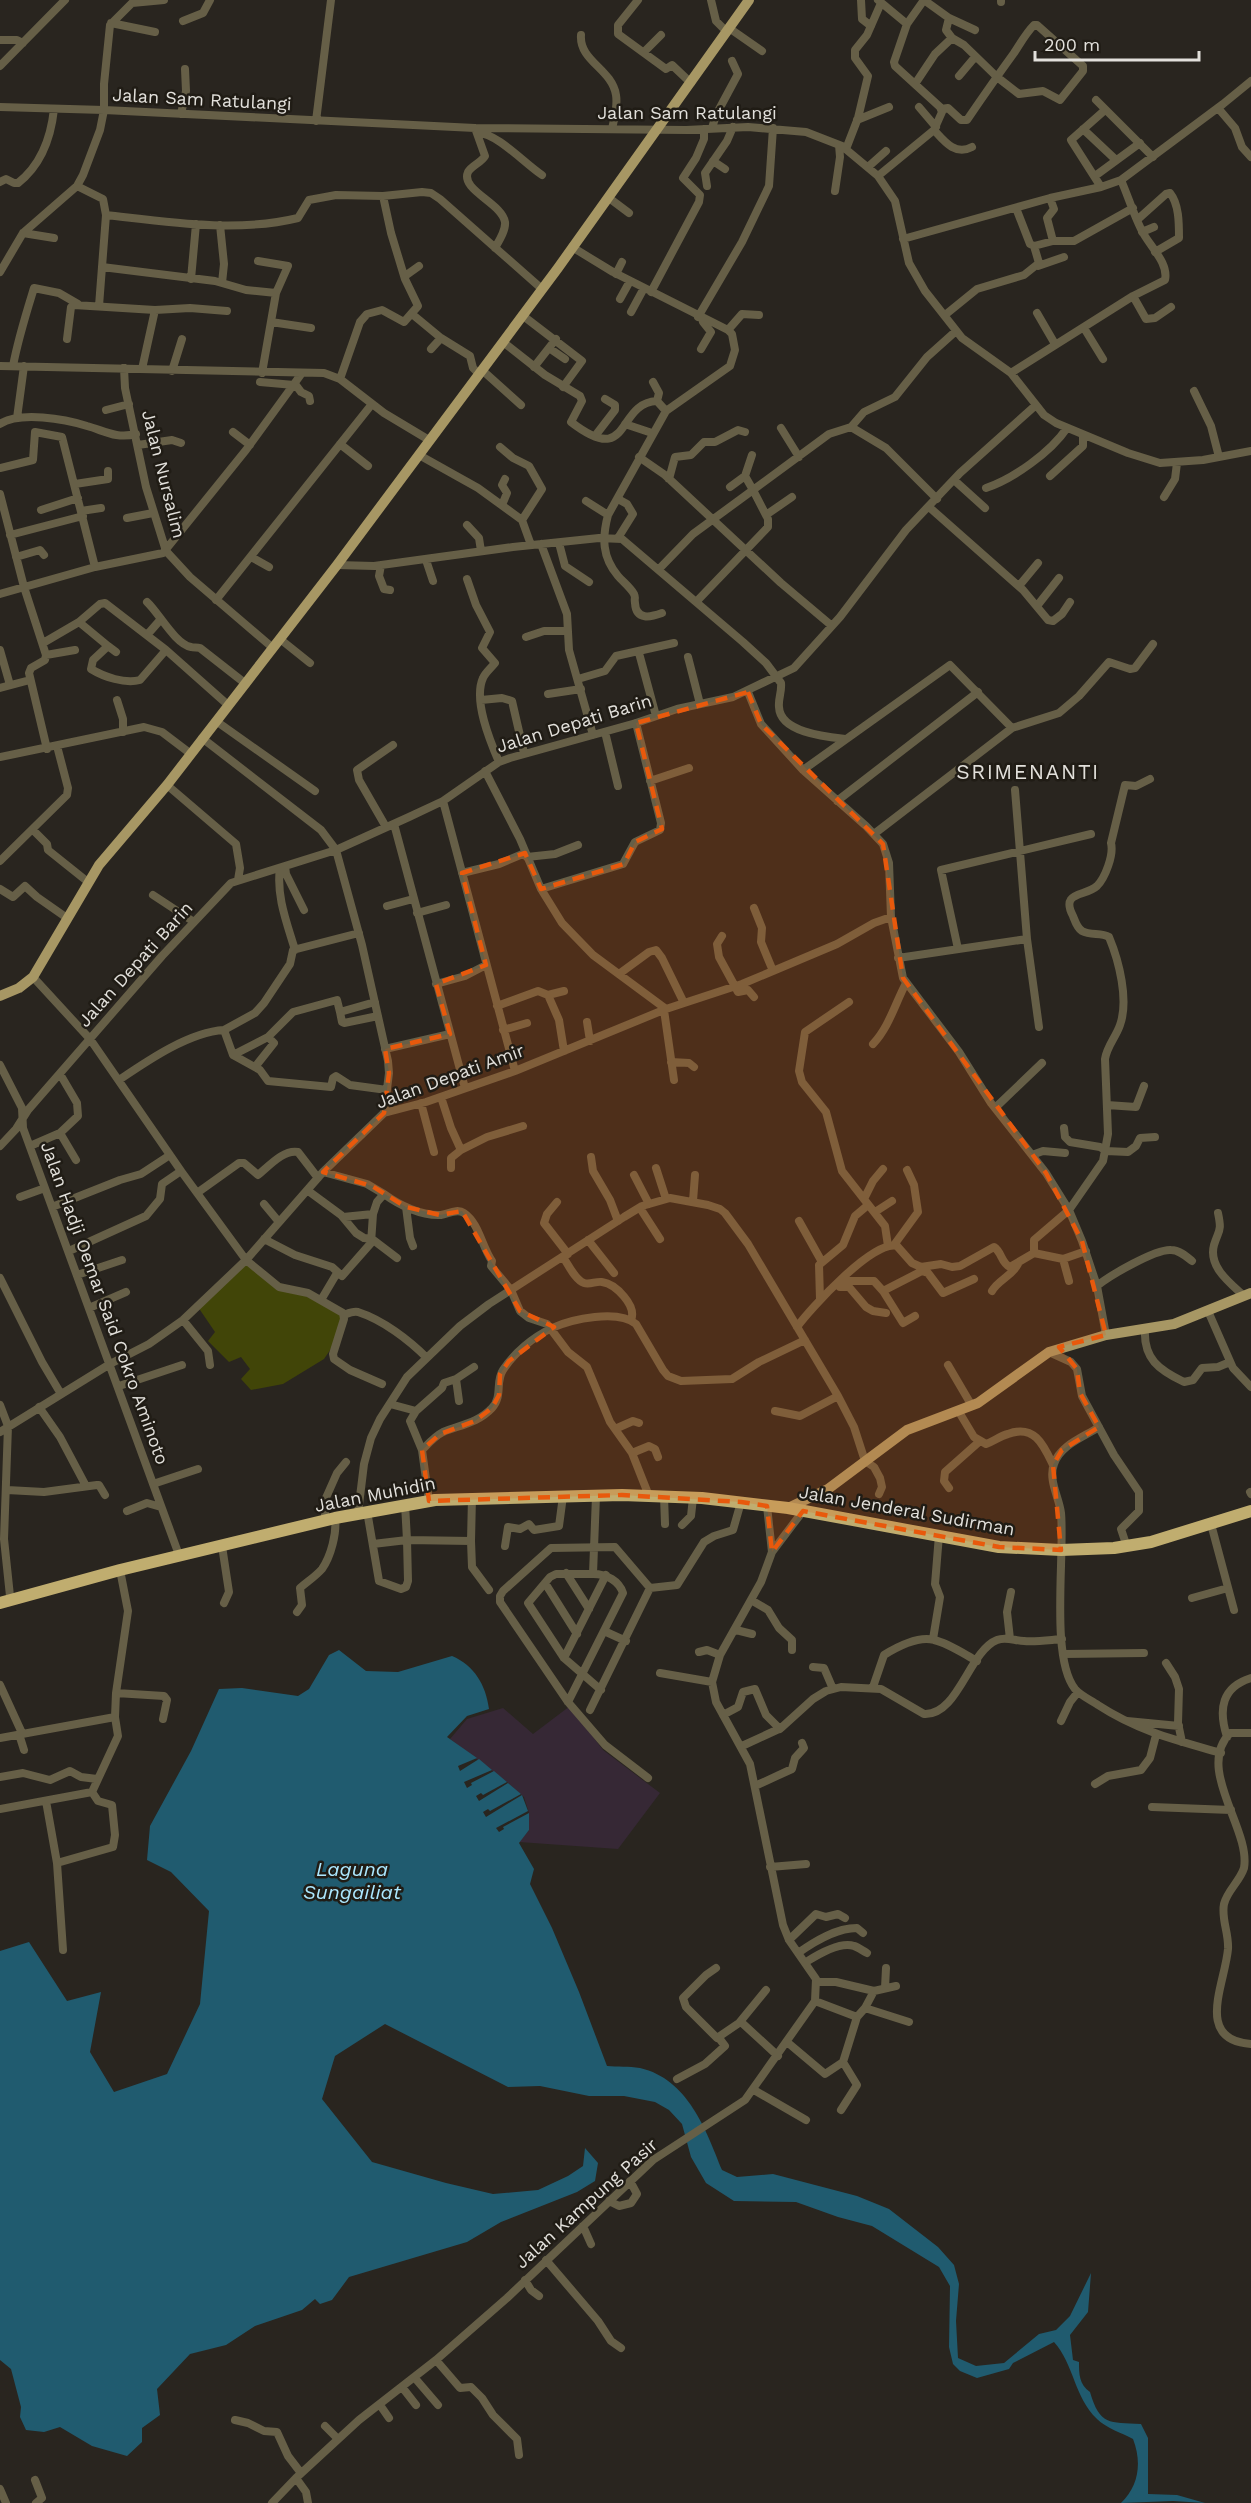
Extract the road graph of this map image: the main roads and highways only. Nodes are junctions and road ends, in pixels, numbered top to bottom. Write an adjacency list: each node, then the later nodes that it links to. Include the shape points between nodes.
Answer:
1 (749, 0): 2 (main road, via 609,198 337,565 167,785 99,866 33,977)
2 (0, 996)
3 (1248, 1295): 4 (main road, via 1174,1324 1107,1335 1049,1352 972,1406 908,1430)
4 (820, 1494): 6 (main road); 8 (main road)
5 (767, 1506): 6 (highway, Jalan Jenderal Sudirman); 9 (highway, Jalan Muhidin, via 664,1496 562,1496 472,1497 359,1509 333,1519)
6 (788, 1508): 8 (highway, Jalan Jenderal Sudirman)
7 (1251, 1511): 8 (highway, Jalan Jenderal Sudirman, via 1127,1547 1061,1550 999,1547)
8 (817, 1513)
9 (7, 1597)

